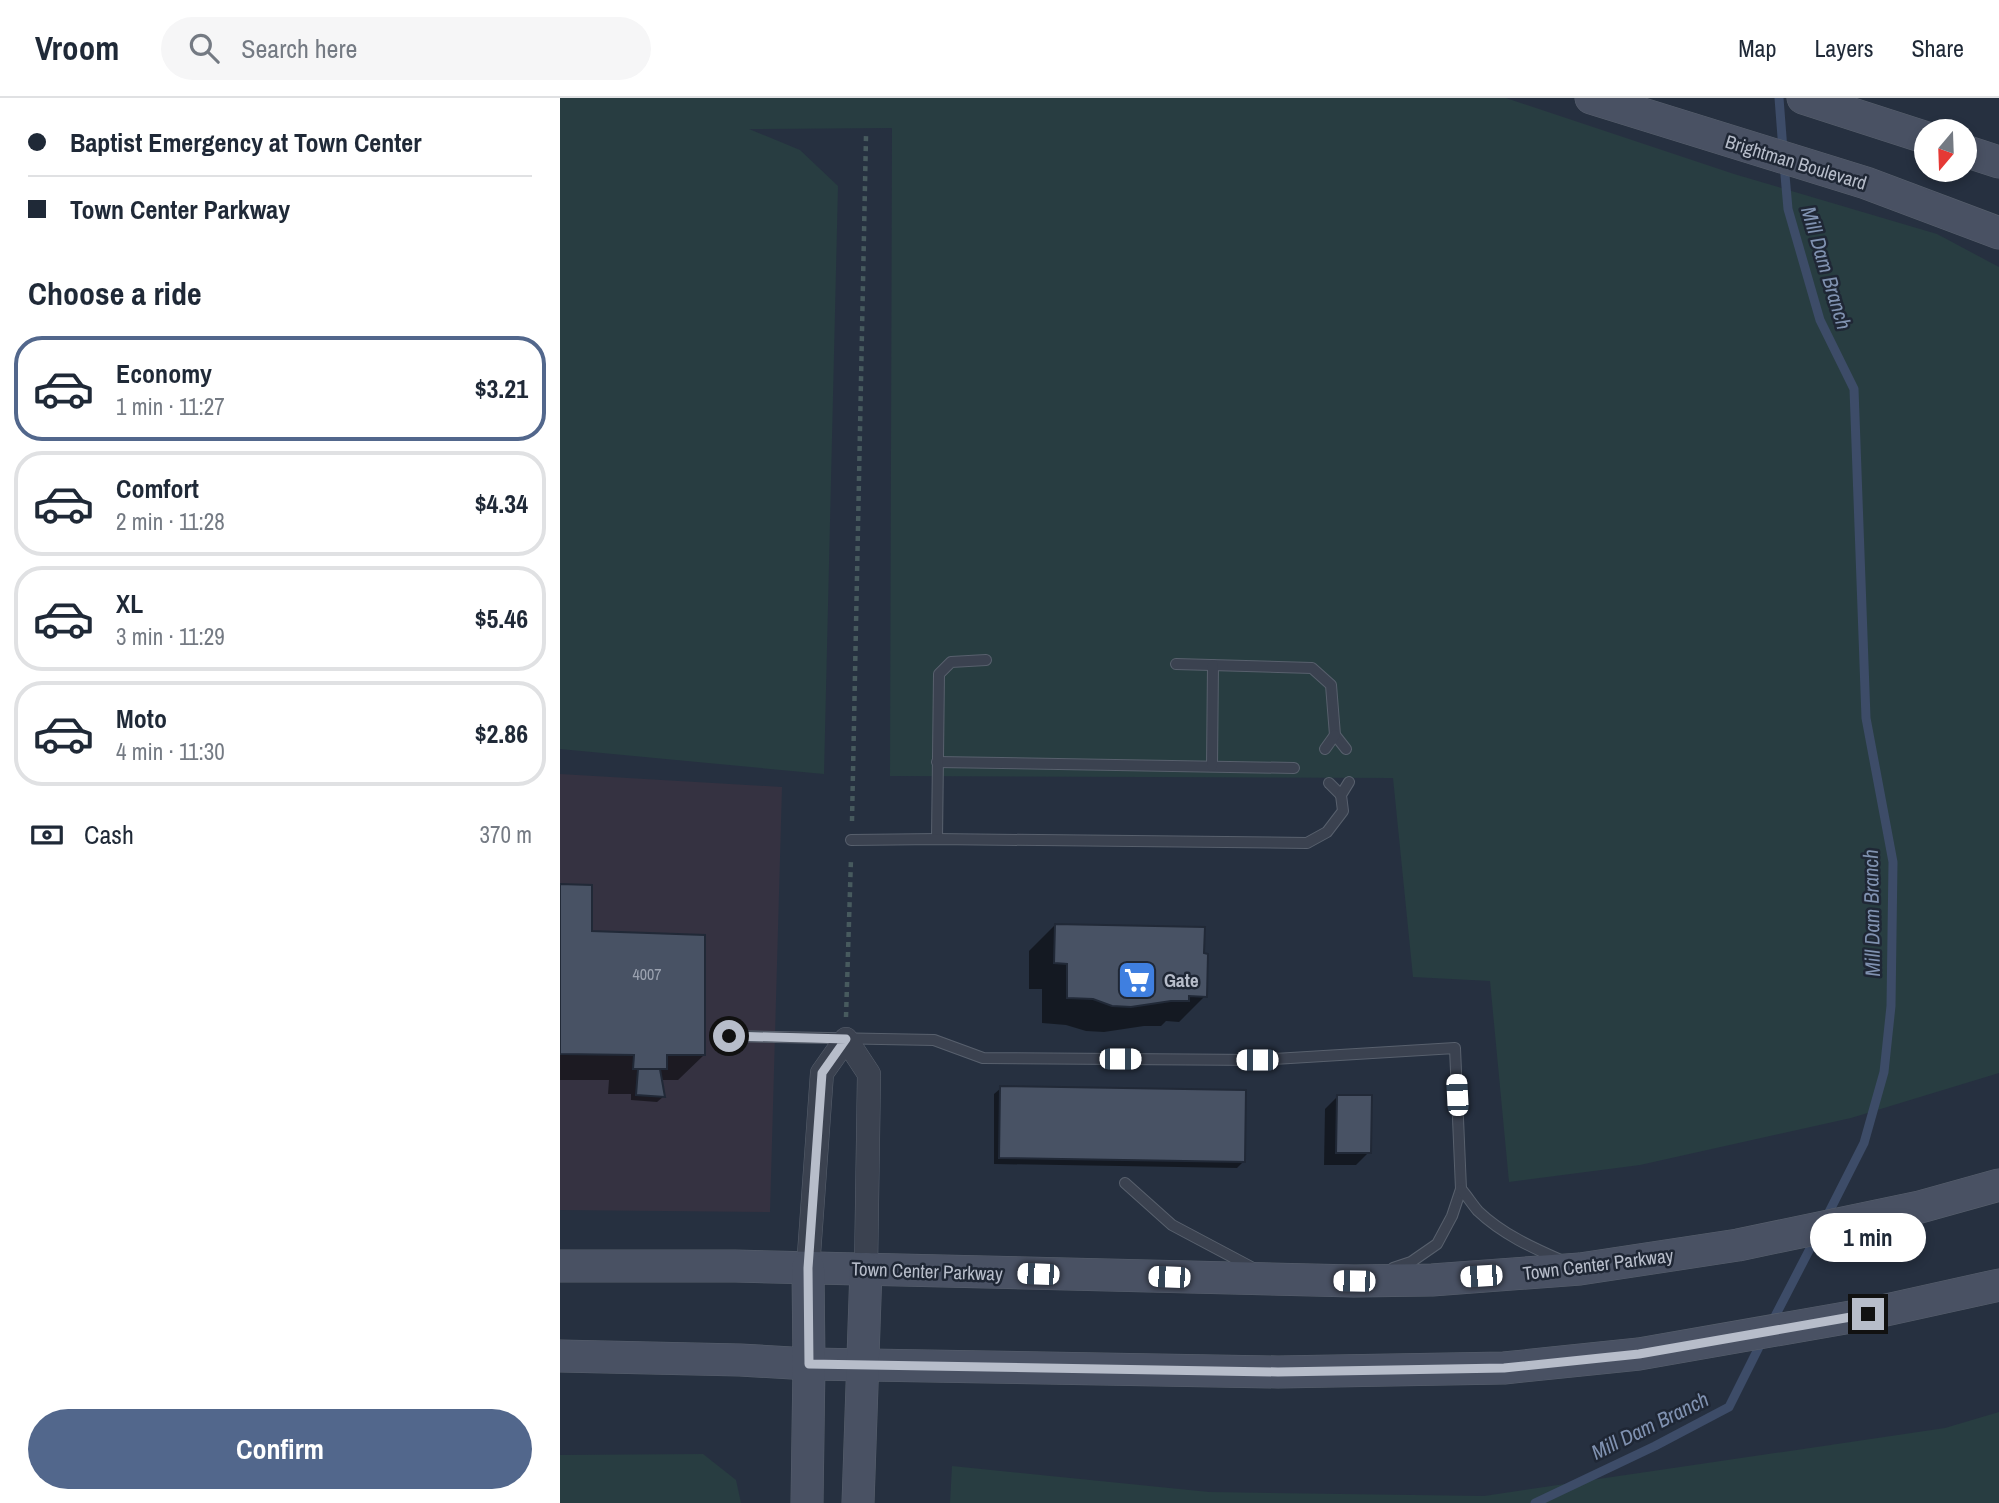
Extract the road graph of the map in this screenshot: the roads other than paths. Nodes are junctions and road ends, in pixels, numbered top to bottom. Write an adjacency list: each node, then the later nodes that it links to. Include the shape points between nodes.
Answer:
1 (1591, 98): 6 (main road, Brightman Boulevard, via 1866,183)
2 (1803, 98): 3 (main road)
3 (1914, 134)
4 (1978, 155): 5 (main road)
5 (1999, 162)
6 (1999, 233)
7 (986, 660): 13 (lane, via 951,662 939,674)
8 (1176, 664): 9 (lane)
9 (1213, 665): 10 (lane, via 1312,668 1331,685); 14 (lane)
10 (1335, 735): 11 (lane); 12 (lane)
11 (1325, 749)
12 (1346, 749)
13 (937, 762): 14 (lane); 19 (lane)
14 (1212, 766): 15 (lane)
15 (1294, 768)
16 (1349, 782): 18 (lane)
17 (1329, 783): 18 (lane)
18 (1341, 795): 19 (lane, via 1343,811 1327,832 1307,843)
19 (937, 839): 20 (lane)
20 (851, 841)
21 (729, 1036): 22 (lane)
22 (846, 1039): 25 (lane, via 934,1040 983,1058 1257,1060 1455,1048); 27 (street, via 822,1073); 28 (street, via 869,1074)
23 (1125, 1183): 30 (lane, via 1172,1225)
24 (1999, 1185): 29 (main road, Town Center Parkway, via 1920,1207 1738,1245)
25 (1461, 1189): 29 (lane, via 1499,1228); 31 (lane, via 1437,1244 1411,1262)
26 (560, 1266): 27 (main road, Town Center Parkway)
27 (808, 1268): 28 (main road, Town Center Parkway); 34 (main road)
28 (866, 1269): 30 (main road, Town Center Parkway); 35 (main road)
29 (1580, 1269): 31 (main road, Town Center Parkway)
30 (1274, 1279): 31 (main road, Town Center Parkway)
31 (1354, 1281)
32 (1999, 1285): 35 (main road, via 1868,1314 1639,1354 1504,1368 1304,1372)
33 (560, 1356): 34 (main road)
34 (809, 1364): 35 (main road); 36 (main road)
35 (864, 1365): 37 (main road)
36 (807, 1503)
37 (858, 1503)

